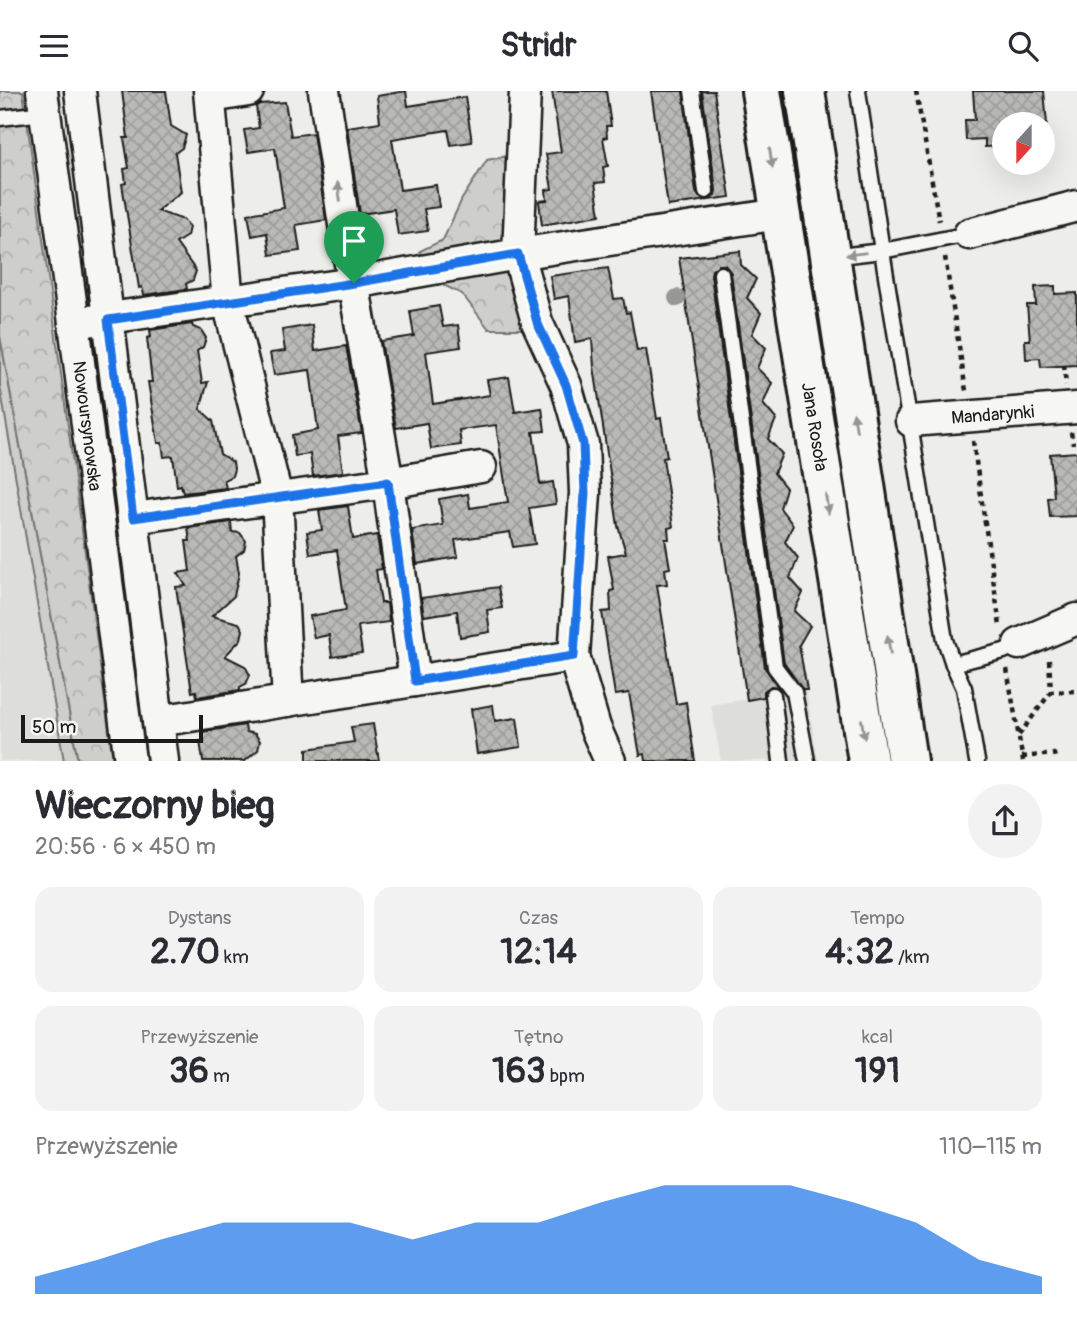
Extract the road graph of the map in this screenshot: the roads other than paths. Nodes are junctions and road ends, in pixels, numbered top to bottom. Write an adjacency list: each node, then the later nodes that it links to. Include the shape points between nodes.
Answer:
1 (80, 91): 22 (street)
2 (248, 91): 9 (street)
3 (324, 91): 20 (street, one-way to 3)
4 (525, 91): 17 (street)
5 (692, 91): 12 (lane)
6 (761, 91): 14 (street, Jana Rosoła, one-way to 14)
7 (805, 91): 18 (street)
8 (858, 91): 16 (lane)
9 (210, 94): 21 (street)
10 (43, 102): 11 (lane); 23 (street, Nowoursynowska)
11 (0, 118)
12 (706, 191)
13 (1077, 206): 15 (street)
14 (779, 214): 17 (street); 43 (street, Jana Rosoła, one-way to 43)
15 (969, 234): 16 (lane)
16 (882, 251): 18 (lane, one-way to 18); 25 (lane)
17 (518, 254): 20 (street); 32 (street, via 537,322 566,385 583,444 585,493)
18 (830, 257): 44 (street, one-way to 18)
19 (721, 274): 42 (lane, via 775,667 794,692)
20 (354, 283): 21 (street); 27 (street)
21 (228, 302): 22 (street); 28 (street)
22 (108, 320): 23 (street); 29 (street)
23 (74, 323): 38 (street, Nowoursynowska)
24 (1077, 408): 25 (street, Mandarynki)
25 (911, 421): 33 (lane, via 945,641)
26 (481, 467): 27 (street)
27 (388, 482): 28 (street); 34 (street)
28 (277, 497): 29 (street); 36 (street)
29 (133, 518): 37 (street)
30 (1077, 619): 31 (street)
31 (1019, 644): 33 (lane)
32 (574, 656): 34 (street); 40 (street)
33 (953, 664): 45 (lane, via 964,688)
34 (415, 681): 36 (street)
35 (773, 695): 41 (lane)
36 (288, 701): 37 (street)
37 (158, 721): 39 (street)
38 (130, 761)
39 (163, 761)
40 (610, 761)
41 (781, 761)
42 (807, 761)
43 (868, 761)
44 (907, 761)
45 (977, 761)

